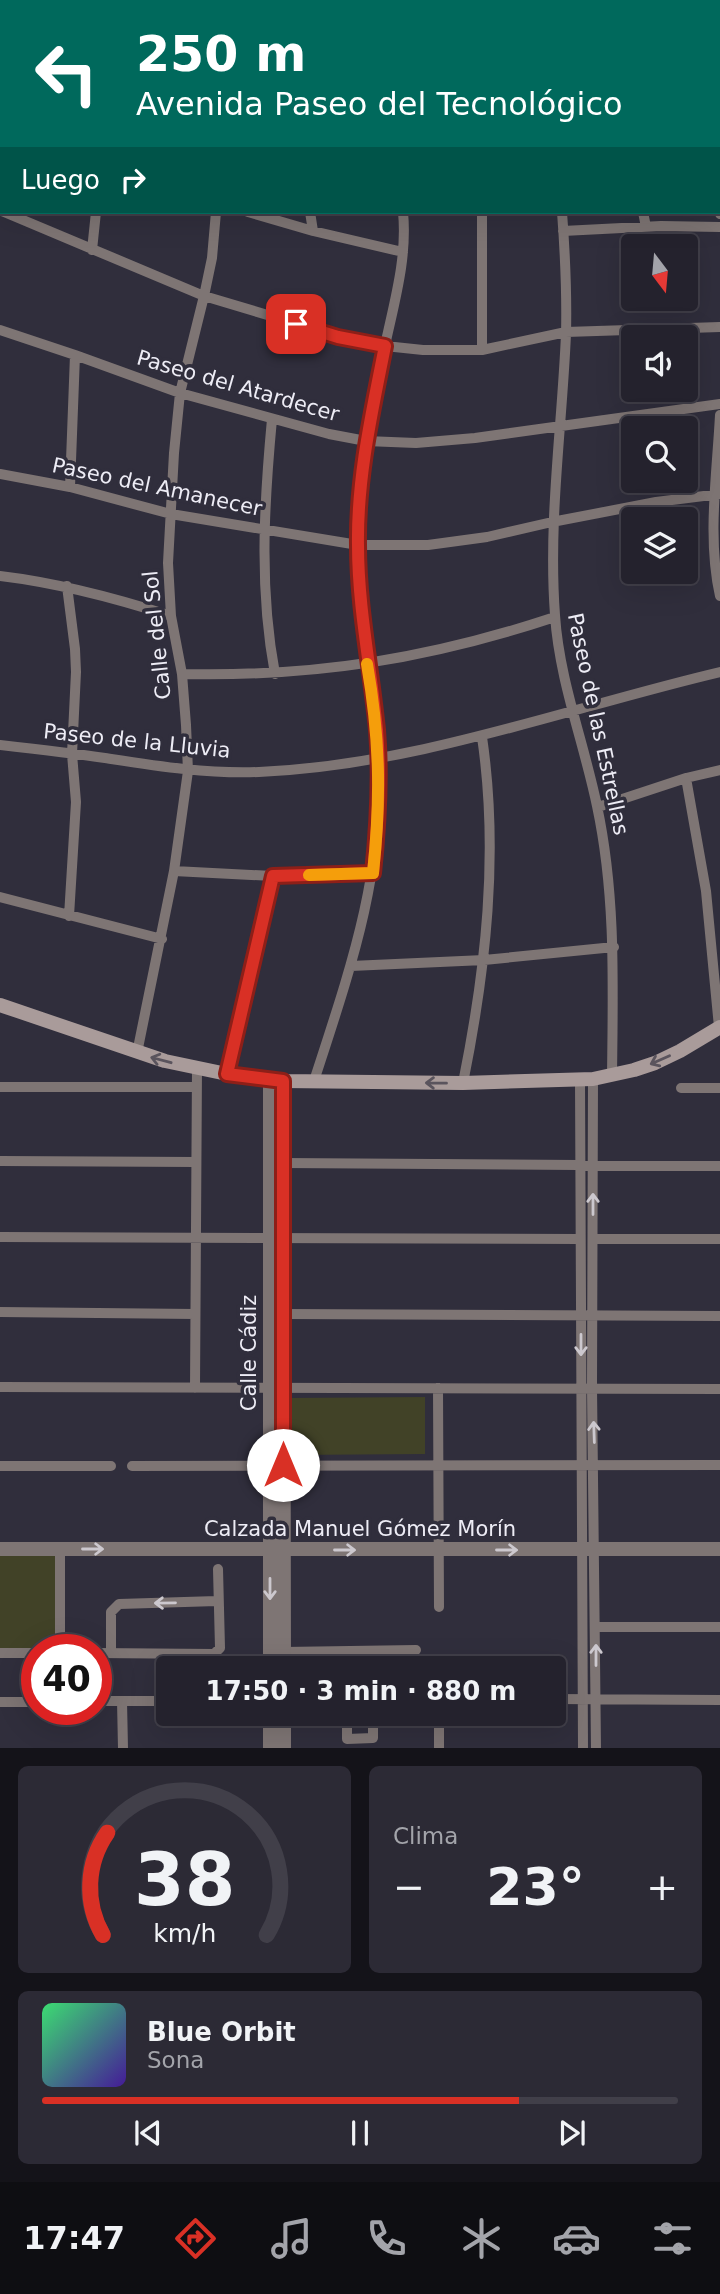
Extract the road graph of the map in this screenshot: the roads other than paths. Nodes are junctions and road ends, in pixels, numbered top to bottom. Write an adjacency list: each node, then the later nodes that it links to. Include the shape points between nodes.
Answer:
1 (9, 214): 14 (street)
2 (96, 214): 14 (street)
3 (216, 214): 16 (street, Calle del Sol)
4 (255, 214): 12 (street)
5 (310, 214): 12 (street)
6 (403, 214): 15 (street)
7 (482, 214): 21 (street)
8 (562, 214): 13 (street, Paseo de las Estrellas)
9 (643, 214): 10 (street)
10 (646, 227): 11 (street); 13 (street)
11 (720, 227)
12 (313, 231): 15 (street)
13 (564, 231): 19 (street, Paseo de las Estrellas)
14 (92, 250): 16 (street)
15 (403, 252): 20 (street)
16 (204, 296): 20 (street, via 338,337); 23 (street, Calle del Sol)
17 (720, 327): 19 (street)
18 (0, 330): 22 (street, Paseo del Atardecer)
19 (566, 332): 21 (street); 27 (street, Paseo de las Estrellas)
20 (385, 346): 21 (street); 28 (street)
21 (482, 350)
22 (75, 355): 23 (street, Paseo del Atardecer); 30 (street)
23 (180, 393): 26 (street, Paseo del Atardecer); 32 (street, Calle del Sol)
24 (720, 404): 27 (street, Paseo del Atardecer)
25 (720, 415): 31 (street)
26 (272, 419): 28 (street, Paseo del Atardecer); 34 (street)
27 (559, 428): 28 (street, Paseo del Atardecer, via 415,443); 33 (street, Paseo de las Estrellas)
28 (366, 441): 35 (street)
29 (0, 474): 30 (street, Paseo del Amanecer)
30 (69, 487): 32 (street, Paseo del Amanecer)
31 (718, 495): 33 (street, Paseo del Amanecer); 37 (street, via 714,529)
32 (171, 514): 34 (street, Paseo del Amanecer); 40 (street, Calle del Sol)
33 (552, 522): 35 (street, Paseo del Amanecer, via 428,545); 41 (street, Paseo de las Estrellas)
34 (266, 531): 35 (street, Paseo del Amanecer); 45 (street, via 265,604)
35 (358, 545): 42 (street)
36 (0, 576): 38 (street)
37 (718, 578): 39 (street)
38 (67, 586): 40 (street); 49 (street, via 76,672)
39 (720, 596)
40 (171, 616): 44 (street, Calle del Sol)
41 (555, 617): 42 (street, via 463,645); 46 (street, Paseo de las Estrellas)
42 (367, 664): 45 (street); 50 (street)
43 (720, 672): 46 (street, Paseo de la Lluvia)
44 (181, 674): 45 (street); 52 (street, Calle del Sol)
45 (275, 674)
46 (574, 710): 47 (street, Paseo de la Lluvia); 54 (street, Paseo de las Estrellas)
47 (482, 737): 50 (street, Paseo de la Lluvia); 62 (street, via 490,811)
48 (0, 745): 49 (street, Paseo de la Lluvia)
49 (72, 754): 52 (street, Paseo de la Lluvia); 59 (street, via 76,802)
50 (379, 758): 52 (street, Paseo de la Lluvia, via 258,772); 56 (street)
51 (720, 770): 53 (street)
52 (188, 771): 55 (street, Calle del Sol)
53 (686, 778): 54 (street); 65 (street, via 706,891)
54 (598, 807): 61 (street, Paseo de las Estrellas)
55 (174, 871): 57 (street); 60 (street, Calle del Sol)
56 (373, 873): 57 (street); 63 (street)
57 (273, 876): 68 (street)
58 (0, 897): 59 (street)
59 (69, 916): 60 (street)
60 (162, 939): 66 (street, Calle del Sol)
61 (614, 947): 62 (street); 69 (street, Paseo de las Estrellas)
62 (484, 960): 63 (street); 73 (street)
63 (351, 966): 72 (street)
64 (0, 1004): 66 (main road)
65 (720, 1027): 69 (main road, one-way to 69, via 655,1063)
66 (137, 1053): 67 (main road, one-way to 66)
67 (197, 1068): 68 (main road); 75 (street)
68 (227, 1074): 70 (main road)
69 (612, 1076): 71 (main road)
70 (277, 1080): 72 (main road); 80 (street, Calle Cádiz); 86 (street, Calle Cádiz)
71 (586, 1080): 73 (main road); 81 (street); 82 (street)
72 (314, 1081): 73 (main road, one-way to 72)
73 (463, 1083)
74 (0, 1087): 75 (street)
75 (196, 1087): 79 (street)
76 (681, 1088): 77 (street)
77 (720, 1088)
78 (0, 1161): 79 (street)
79 (196, 1162): 85 (street)
80 (283, 1163): 81 (street); 86 (street, Calle Cádiz)
81 (580, 1165): 82 (street); 87 (street)
82 (593, 1165): 83 (street); 88 (street, one-way to 82)
83 (720, 1166)
84 (0, 1237): 85 (street)
85 (195, 1238): 86 (street); 91 (street)
86 (277, 1238): 87 (street); 92 (street, Calle Cádiz); 97 (street, Calle Cádiz)
87 (580, 1239): 93 (street)
88 (593, 1239): 89 (street); 93 (street)
89 (720, 1240)
90 (0, 1312): 91 (street)
91 (195, 1314): 96 (street)
92 (283, 1314): 93 (street); 97 (street, Calle Cádiz)
93 (587, 1316): 94 (street); 99 (street)
94 (720, 1316)
95 (0, 1387): 96 (street)
96 (195, 1388): 97 (street)
97 (277, 1388): 98 (street); 104 (street, Calle Cádiz)
98 (438, 1388): 99 (street); 101 (street)
99 (587, 1388): 100 (street); 102 (street); 103 (street, one-way to 99)
100 (720, 1388)
101 (438, 1464): 102 (street); 104 (street); 114 (street)
102 (581, 1464): 103 (street); 111 (street)
103 (594, 1464): 105 (street); 111 (street)
104 (277, 1465): 108 (street); 113 (street, Calle Cádiz)
105 (720, 1465)
106 (0, 1466): 107 (street)
107 (111, 1466)
108 (132, 1466)
109 (0, 1549): 110 (street, Calzada Manuel Gómez Morín)
110 (60, 1549): 113 (street, Calzada Manuel Gómez Morín, one-way to 113); 120 (street)
111 (589, 1549): 112 (street, Calzada Manuel Gómez Morín); 114 (street, Calzada Manuel Gómez Morín, one-way to 111); 118 (street); 130 (street)
112 (720, 1549)
113 (277, 1550): 114 (street, Calzada Manuel Gómez Morín, one-way to 114); 123 (street, Calle Cádiz); 127 (street, Calle Cádiz, one-way to 127)
114 (439, 1550): 117 (street)
115 (218, 1569): 116 (street)
116 (217, 1601): 121 (street, one-way to 121, via 118,1604 111,1612); 126 (street, via 220,1648 214,1654)
117 (439, 1607)
118 (596, 1627): 119 (street); 131 (street, one-way to 118)
119 (720, 1627)
120 (60, 1634)
121 (111, 1634)
122 (416, 1650): 123 (street)
123 (284, 1652): 128 (street, Calle Cádiz)
124 (0, 1653): 125 (street)
125 (21, 1653)
126 (112, 1653)
127 (271, 1656)
128 (284, 1656)
129 (566, 1699): 130 (street)
130 (582, 1699): 131 (street); 147 (street)
131 (596, 1699): 132 (street); 148 (street)
132 (720, 1700)
133 (112, 1701): 134 (street)
134 (122, 1701): 135 (street); 143 (street)
135 (156, 1701)
136 (0, 1702): 137 (street)
137 (21, 1702)
138 (270, 1726): 144 (street)
139 (284, 1726): 145 (street)
140 (347, 1726): 141 (street, via 347,1739 373,1738)
141 (373, 1726)
142 (439, 1726): 146 (street)
143 (123, 1748)
144 (270, 1748)
145 (284, 1748)
146 (439, 1748)
147 (583, 1748)
148 (596, 1748)

